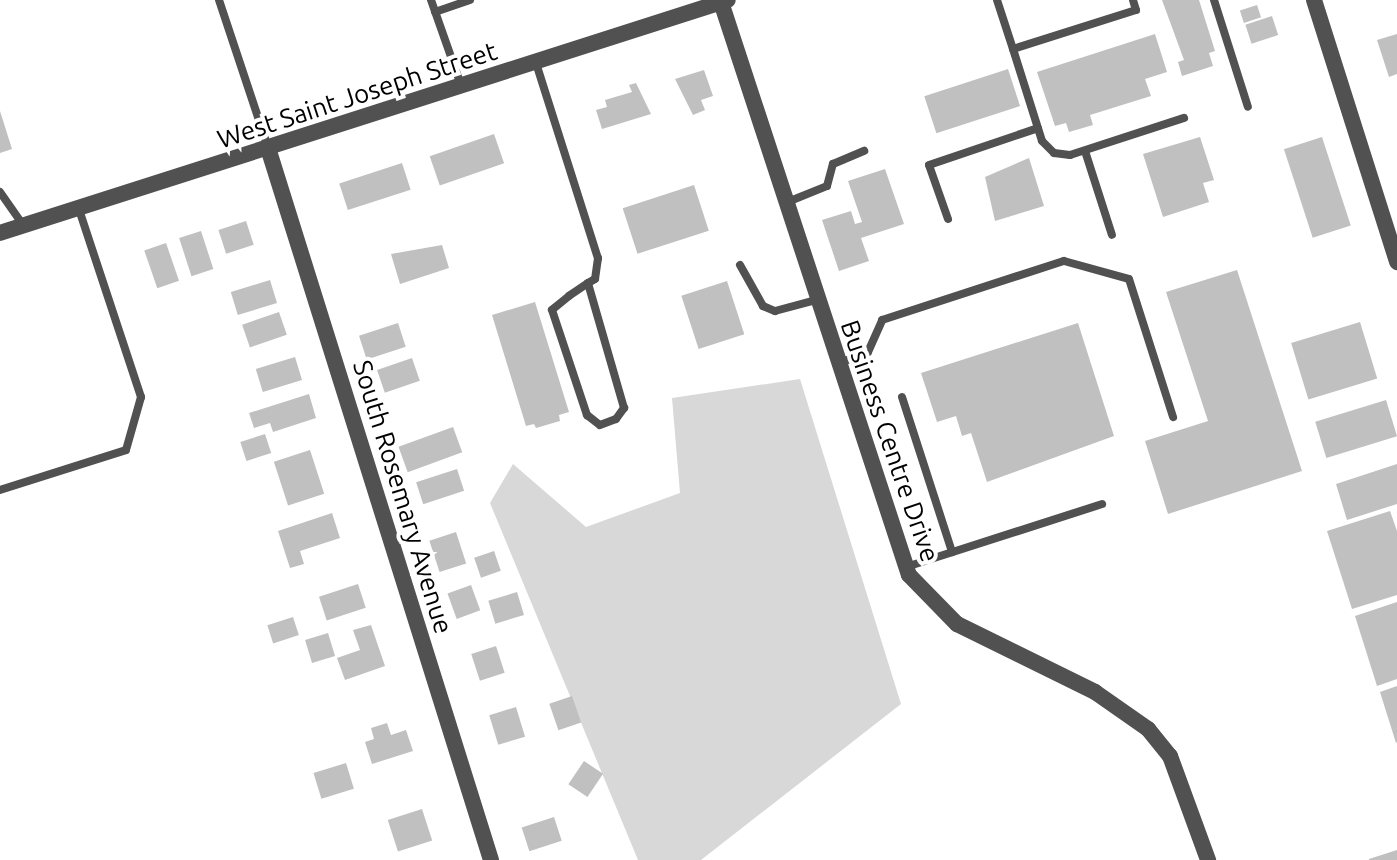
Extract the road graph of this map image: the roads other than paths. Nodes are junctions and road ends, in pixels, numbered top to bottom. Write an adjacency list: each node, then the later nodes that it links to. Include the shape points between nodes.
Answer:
1 (219, 0): 16 (lane)
2 (431, 0): 9 (lane)
3 (470, 0): 9 (lane)
4 (997, 0): 10 (lane)
5 (1133, 0): 10 (lane, via 1136,10)
6 (1214, 0): 13 (lane)
7 (1314, 0): 26 (street)
8 (723, 1): 11 (street, West Saint Joseph Street); 20 (street, Business Centre Drive)
9 (435, 12): 12 (lane)
10 (1013, 49): 15 (lane)
11 (536, 63): 12 (street, West Saint Joseph Street); 28 (lane, via 598,258 595,279)
12 (461, 86): 16 (street, West Saint Joseph Street)
13 (1248, 107)
14 (1184, 118): 18 (lane)
15 (1038, 128): 18 (lane, via 1054,153); 22 (lane, via 929,165)
16 (268, 148): 21 (street, West Saint Joseph Street); 37 (street, South Rosemary Avenue)
17 (864, 151): 20 (lane, via 833,164 827,186)
18 (1085, 151): 25 (lane)
19 (0, 192): 23 (lane)
20 (785, 203): 29 (street, Business Centre Drive)
21 (77, 207): 23 (street, West Saint Joseph Street); 33 (lane, via 141,397 126,450)
22 (948, 219)
23 (22, 224): 24 (street, West Saint Joseph Street)
24 (0, 231)
25 (1112, 235)
26 (1397, 262)
27 (740, 265): 29 (lane, via 763,306 775,311)
28 (588, 283): 28 (lane, via 552,310 587,415 600,425 616,419 624,408)
29 (816, 300): 30 (street, Business Centre Drive)
30 (837, 364): 32 (lane, via 868,352 882,320 1064,261 1129,279); 36 (street, Business Centre Drive)
31 (902, 397): 35 (lane)
32 (1173, 417)
33 (0, 490)
34 (1102, 504): 35 (lane)
35 (952, 552): 36 (lane)
36 (906, 567): 38 (street, Business Centre Drive, via 935,607 957,624 1095,692 1148,729 1175,766)
37 (491, 860)
38 (1208, 860)

